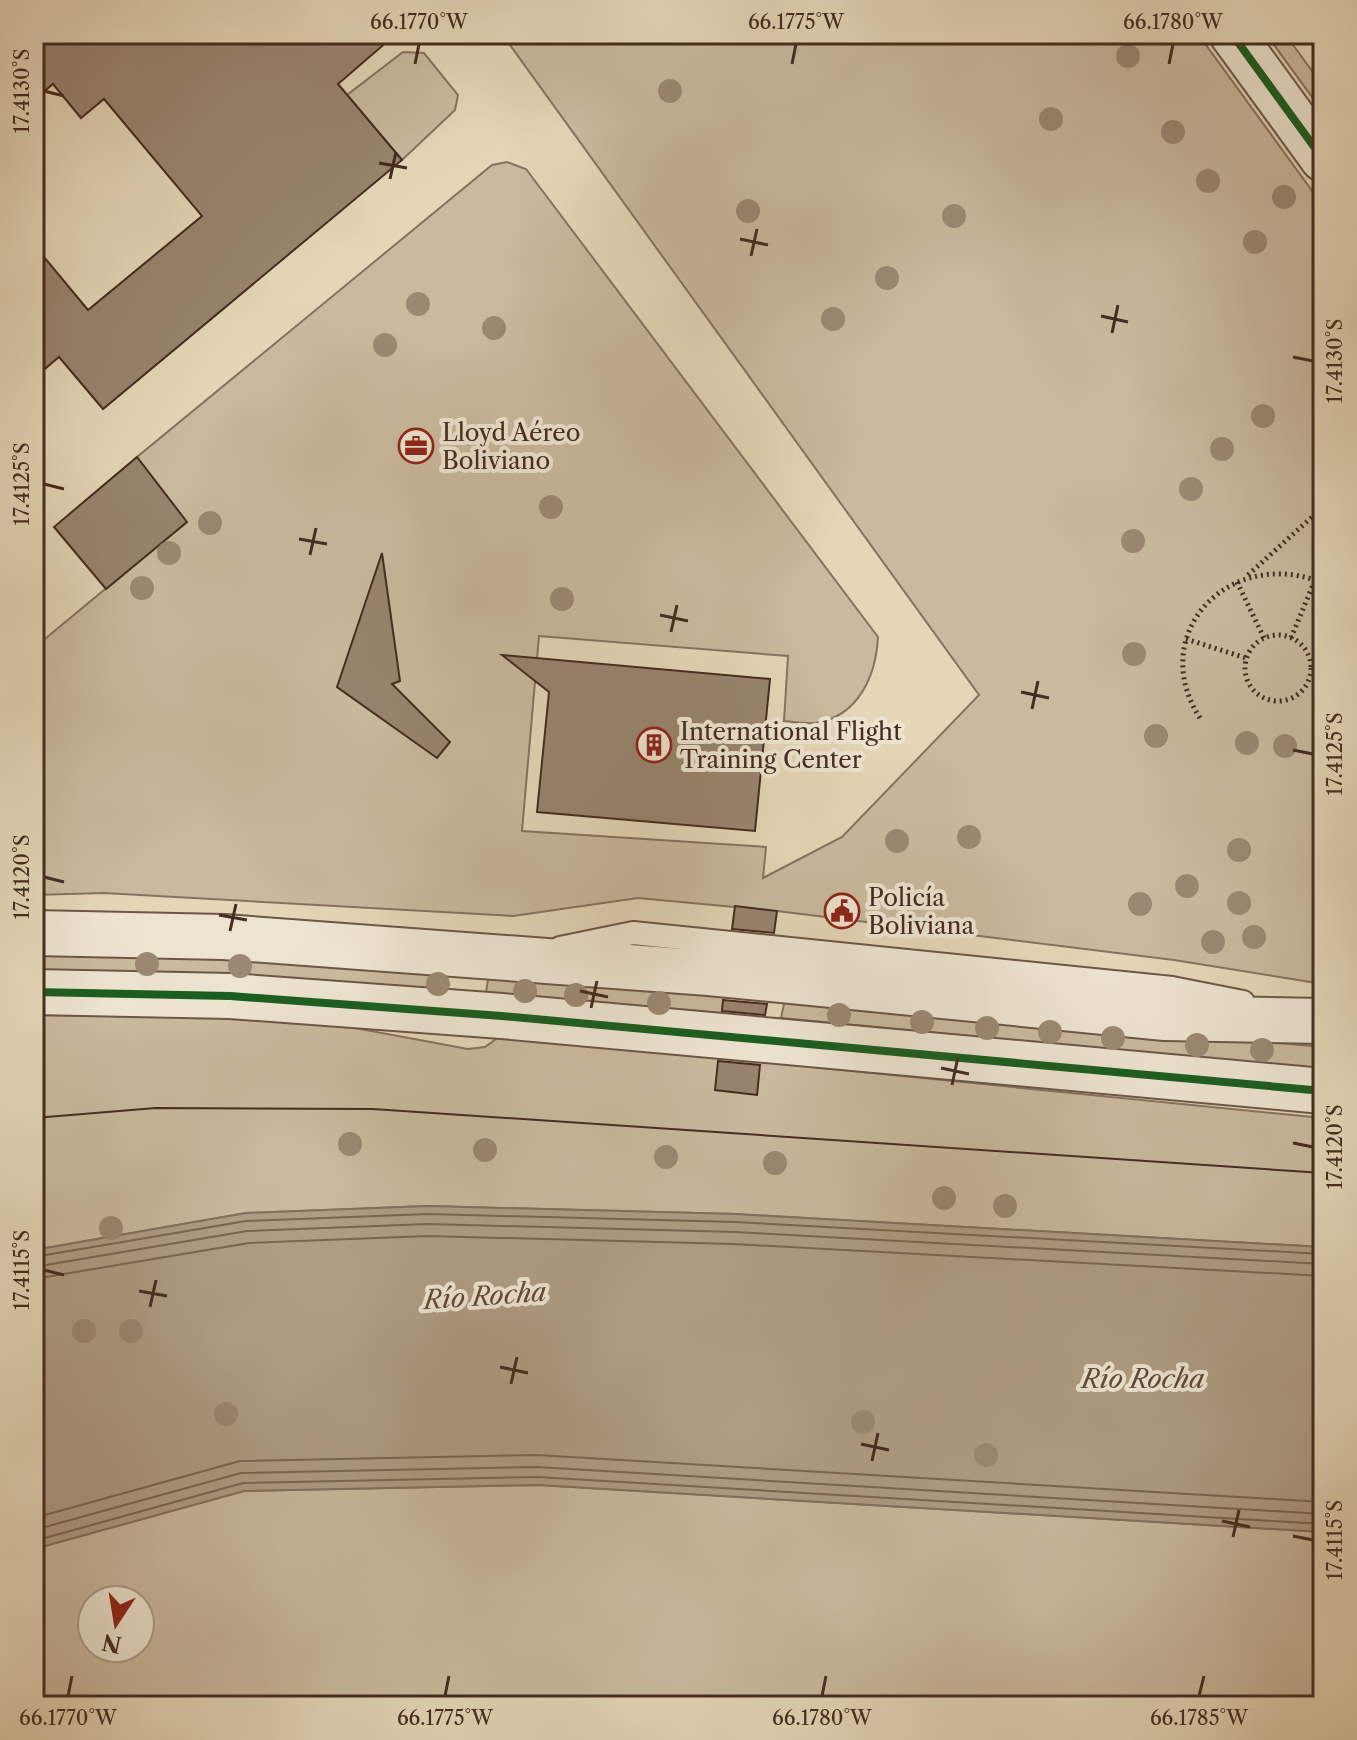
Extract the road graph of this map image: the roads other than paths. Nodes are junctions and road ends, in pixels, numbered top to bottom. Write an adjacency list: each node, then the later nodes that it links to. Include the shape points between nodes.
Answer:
1 (1232, 34): 2 (street)
2 (1323, 159)
3 (34, 933): 4 (street, via 224,937)
4 (489, 958): 6 (street); 7 (street, via 709,973 1165,1018)
5 (34, 992): 6 (street, via 230,996)
6 (465, 1013): 8 (street)
7 (1323, 1020)
8 (1323, 1091)

